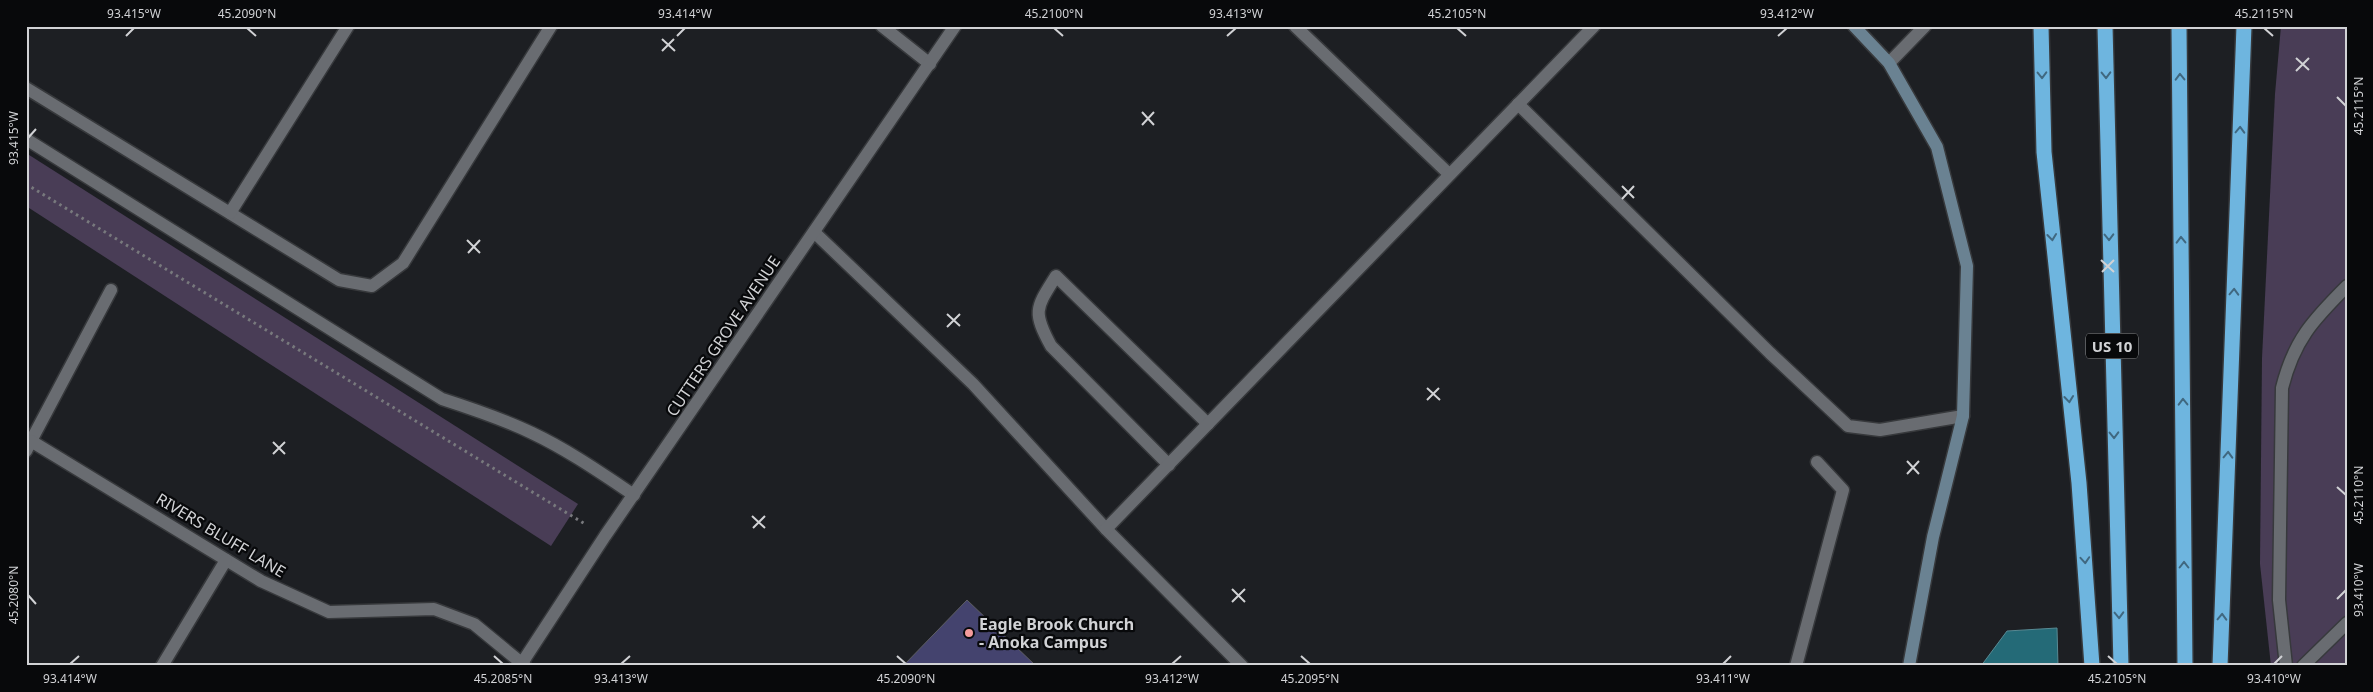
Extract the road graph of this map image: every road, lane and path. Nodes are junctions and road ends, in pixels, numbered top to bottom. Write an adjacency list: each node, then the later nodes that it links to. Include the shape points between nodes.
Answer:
1 (348, 26): 20 (street)
2 (551, 26): 20 (street, via 403,263 372,286 339,280)
3 (882, 26): 14 (street)
4 (955, 26): 14 (street, CUTTERS GROVE AVENUE)
5 (1295, 26): 18 (street)
6 (1594, 26): 16 (street)
7 (1854, 26): 13 (street)
8 (1925, 26): 13 (street)
9 (2041, 26): 39 (highway, one-way to 39, via 2044,152 2079,483)
10 (2105, 26): 40 (highway, US 10, one-way to 40)
11 (2179, 26): 41 (highway, one-way to 11)
12 (2244, 26): 42 (highway, one-way to 12)
13 (1889, 63): 24 (street, via 1937,147 1967,266)
14 (930, 64): 21 (street, CUTTERS GROVE AVENUE)
15 (26, 88): 20 (street)
16 (1518, 104): 18 (street); 24 (street, via 1848,426 1880,430)
17 (26, 139): 29 (street, via 442,399 532,433)
18 (1449, 174): 25 (street)
19 (26, 184): 31 (path)
20 (230, 213)
21 (814, 232): 29 (street, CUTTERS GROVE AVENUE); 30 (street, via 973,384)
22 (2347, 286): 43 (street, via 2296,346 2282,388 2279,600)
23 (112, 290): 26 (street)
24 (1964, 416): 38 (street, via 1933,536)
25 (1208, 424): 28 (street); 28 (street, via 1056,276 1039,304 1040,325 1051,346)
26 (29, 446): 32 (street, RIVERS BLUFF LANE)
27 (1817, 462): 37 (street, via 1843,490)
28 (1169, 465): 30 (street)
29 (634, 495): 31 (street, CUTTERS GROVE AVENUE)
30 (1106, 530): 36 (street)
31 (605, 536): 34 (street, CUTTERS GROVE AVENUE)
32 (226, 560): 34 (street, RIVERS BLUFF LANE, via 261,581 329,612 434,609 474,624); 35 (street)
33 (2347, 623): 44 (street)
34 (523, 665)
35 (162, 666)
36 (1242, 666)
37 (1796, 666)
38 (1909, 666)
39 (2092, 666)
40 (2121, 666)
41 (2185, 666)
42 (2220, 666)
43 (2286, 666)
44 (2303, 666)

